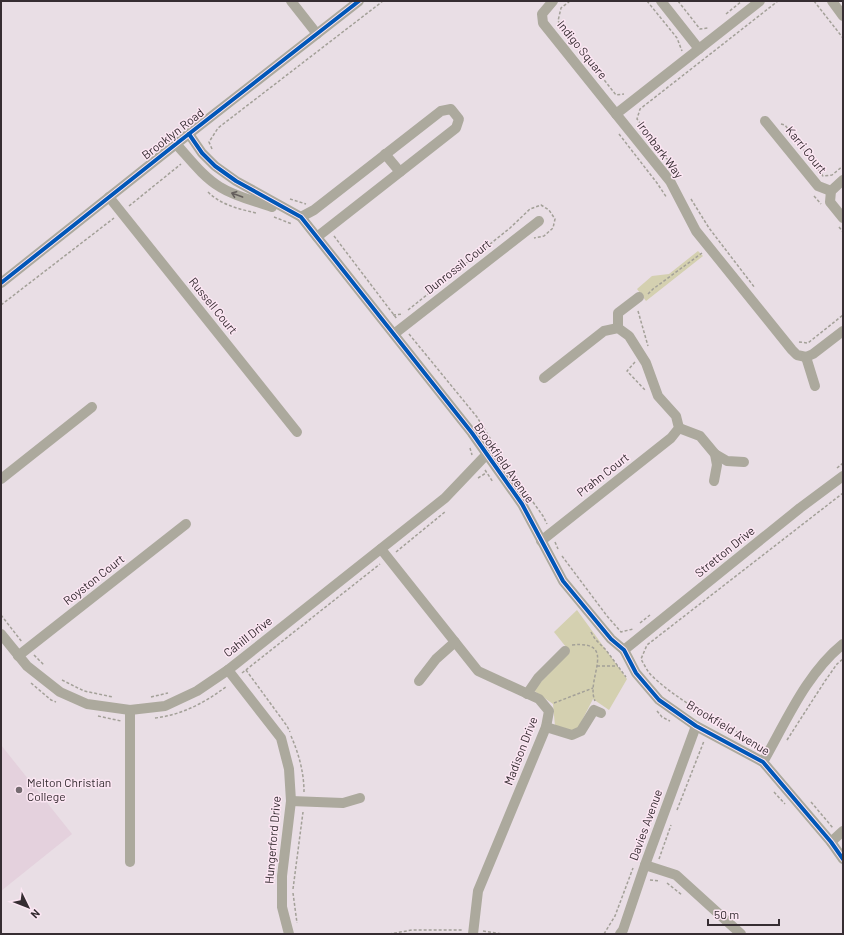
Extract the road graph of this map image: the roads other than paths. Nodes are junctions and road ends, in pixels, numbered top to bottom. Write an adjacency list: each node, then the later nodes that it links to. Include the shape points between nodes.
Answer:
1 (291, 1): 8 (street)
2 (359, 1): 8 (street, Brooklyn Road)
3 (553, 1): 10 (street, Indigo Square, via 542,14 543,22)
4 (661, 1): 9 (street)
5 (760, 1): 9 (street)
6 (832, 1): 7 (street)
7 (843, 16)
8 (317, 34): 12 (street, Brooklyn Road)
9 (699, 49): 10 (street)
10 (616, 114): 30 (street, Ironbark Way, via 670,181 696,231 792,350 797,355)
11 (765, 121): 19 (street, Karri Court, via 818,186)
12 (188, 134): 13 (street, Brooklyn Road); 15 (street, Brookfield Avenue)
13 (176, 144): 17 (street, via 187,162); 20 (street, Brooklyn Road)
14 (385, 154): 16 (street); 16 (street, via 441,110 450,109 458,119 456,128); 23 (street)
15 (215, 166): 17 (street); 23 (street, Brookfield Avenue)
16 (400, 172): 24 (street)
17 (207, 178): 23 (street, one-way to 17, via 233,194)
18 (843, 180): 19 (street)
19 (831, 191): 21 (street, via 830,202)
20 (109, 197): 25 (street, Brooklyn Road); 35 (street, Russell Court)
21 (843, 218)
22 (539, 221): 29 (street, Dunrossil Court)
23 (299, 222): 24 (street, Brookfield Avenue)
24 (317, 237): 29 (street, Brookfield Avenue)
25 (1, 283)
26 (641, 299): 27 (street, via 618,313)
27 (618, 328): 31 (street, via 604,331); 34 (street, via 629,336 642,356 658,396 676,416)
28 (843, 331): 30 (street)
29 (394, 334): 37 (street, Brookfield Avenue, via 472,433)
30 (806, 357): 32 (street)
31 (544, 378)
32 (815, 386)
33 (92, 407): 40 (street)
34 (679, 428): 36 (street, via 700,436); 43 (street, Prahn Court, via 672,438)
35 (297, 432)
36 (715, 454): 38 (street, via 728,460); 41 (street, via 717,465)
37 (486, 455): 43 (street, Brookfield Avenue, via 522,504); 44 (street, Cahill Drive, via 445,498)
38 (744, 462)
39 (839, 472): 48 (street, Stretton Drive, via 800,508)
40 (1, 479)
41 (714, 482)
42 (186, 524): 50 (street, Royston Court)
43 (540, 541): 48 (street, Brookfield Avenue, via 563,581)
44 (381, 549): 46 (street, Madison Drive); 51 (street, Cahill Drive)
45 (1, 634): 50 (street, Cahill Drive)
46 (455, 642): 52 (street, via 436,659); 53 (street, Madison Drive, via 478,671)
47 (843, 644): 58 (street, via 817,671)
48 (624, 650): 56 (street, Brookfield Avenue, via 636,673 659,700)
49 (565, 651): 53 (street, via 538,678)
50 (18, 656): 55 (street, Cahill Drive, via 60,692 87,704)
51 (228, 670): 55 (street, Cahill Drive, via 197,691 165,706); 60 (street, Hungerford Drive, via 234,683 281,738 289,768)
52 (419, 681)
53 (527, 694): 57 (street, Madison Drive, via 539,699 549,711)
54 (601, 713): 57 (street, via 594,710 582,731 572,736)
55 (130, 715): 64 (street)
56 (696, 726): 58 (street, Brookfield Avenue); 65 (street, Davies Avenue)
57 (546, 727): 66 (street, Madison Drive, via 478,891)
58 (764, 762): 62 (street, Brookfield Avenue)
59 (360, 798): 60 (street, via 343,803)
60 (291, 801): 67 (street, Hungerford Drive, via 282,876 282,907)
61 (841, 833): 62 (street)
62 (831, 842): 63 (street, Brookfield Avenue)
63 (843, 859)
64 (130, 862)
65 (645, 865): 68 (street, Davies Avenue); 69 (street, via 676,875)
66 (473, 932)
67 (289, 934)
68 (620, 934)
69 (741, 934)

